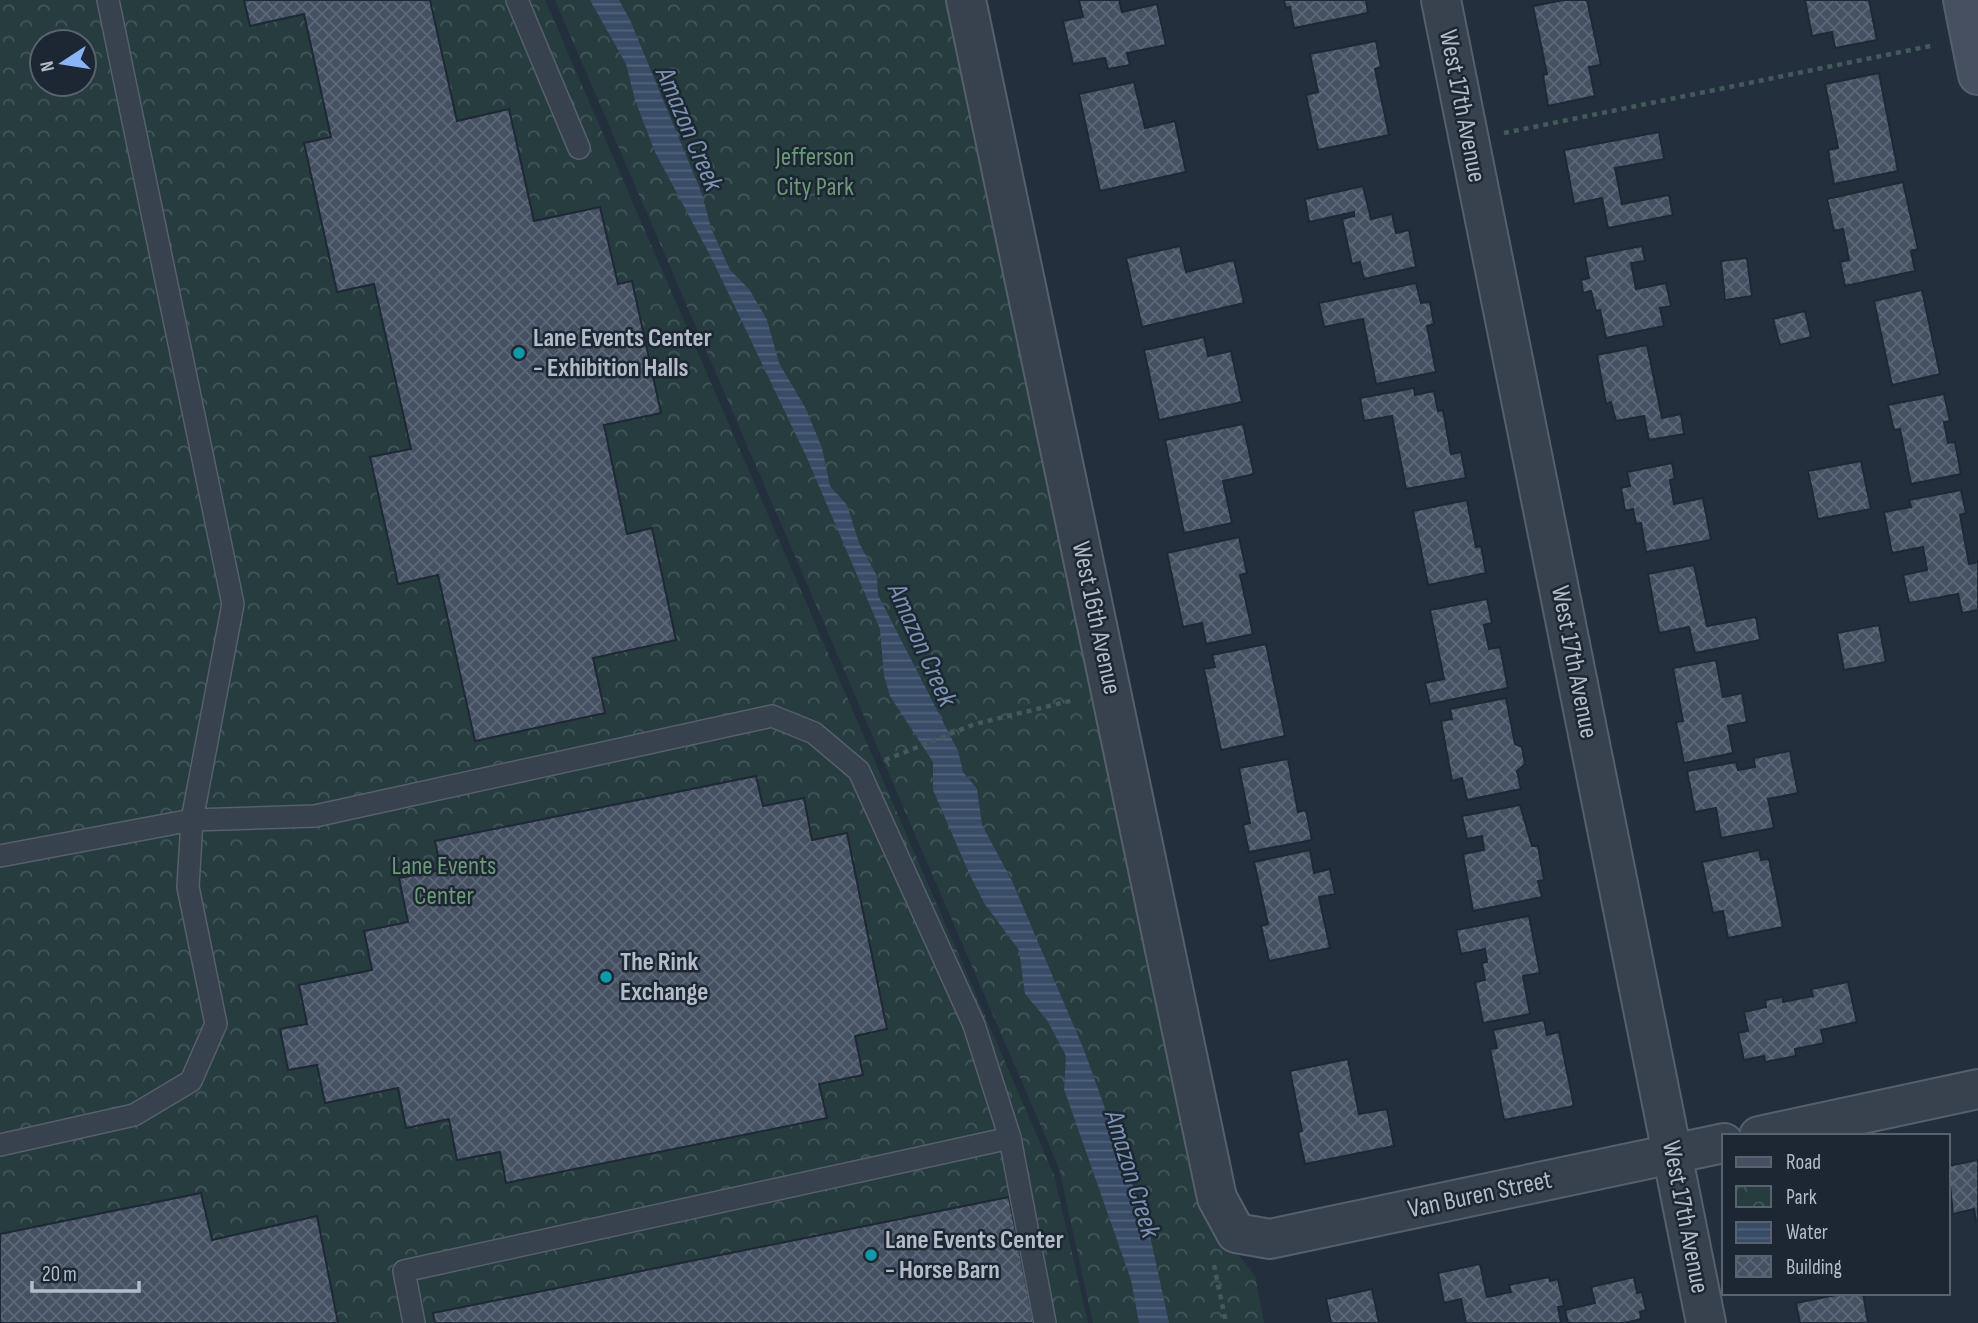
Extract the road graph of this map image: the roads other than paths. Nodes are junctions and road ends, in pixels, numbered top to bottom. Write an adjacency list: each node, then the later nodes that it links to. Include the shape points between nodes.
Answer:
1 (108, 0): 8 (lane, via 233,604)
2 (517, 0): 7 (lane)
3 (966, 0): 16 (street, West 16th Avenue, via 1217,1198)
4 (1441, 0): 15 (street, West 17th Avenue)
5 (1963, 0): 6 (main road)
6 (1978, 75)
7 (579, 148)
8 (192, 820): 9 (lane); 12 (lane, via 315,816 772,716 814,733 859,771 974,1025); 14 (lane, via 188,887 216,1024 191,1081 134,1115)
9 (0, 856)
10 (1978, 1089): 11 (street)
11 (1768, 1134)
12 (1010, 1138): 17 (lane, via 404,1270); 18 (lane)
13 (1722, 1143): 15 (street, Van Buren Street)
14 (0, 1145)
15 (1672, 1154): 16 (street, Van Buren Street, via 1270,1239); 19 (street, West 17th Avenue)
16 (1236, 1233)
17 (414, 1323)
18 (1045, 1323)
19 (1706, 1323)

